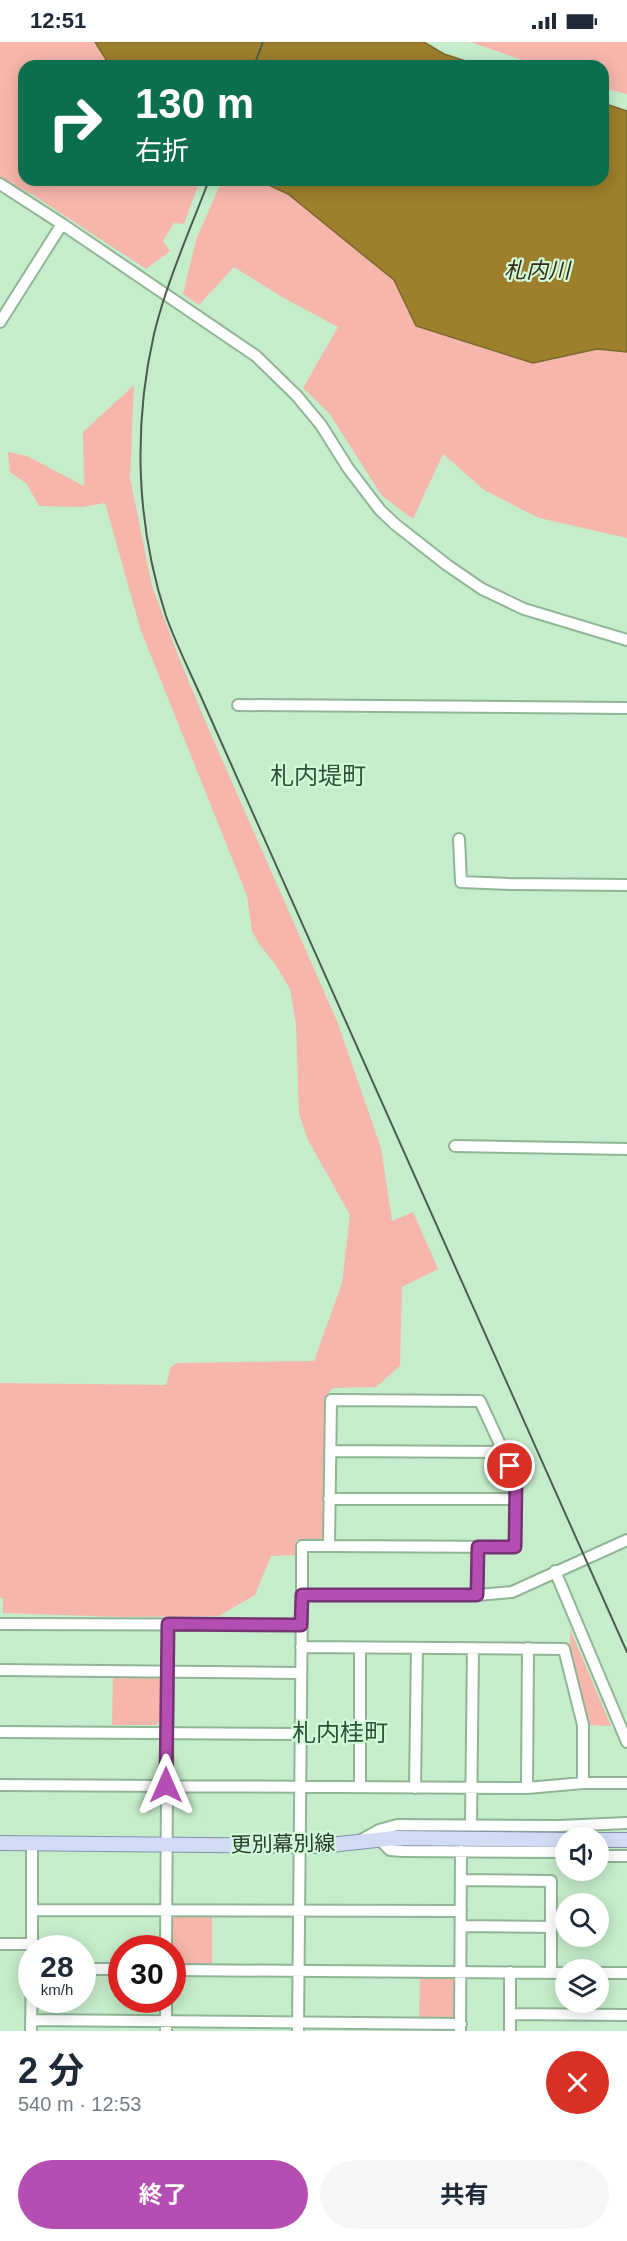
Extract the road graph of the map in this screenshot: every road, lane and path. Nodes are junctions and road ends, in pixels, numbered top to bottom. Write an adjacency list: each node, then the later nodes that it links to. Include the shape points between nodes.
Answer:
1 (0, 184): 2 (street)
2 (62, 224): 3 (street); 4 (street, via 256,356 321,425 380,510 447,565 482,589 524,609)
3 (0, 322)
4 (627, 640)
5 (238, 705): 6 (street)
6 (627, 708)
7 (459, 840): 8 (street, via 461,882)
8 (627, 885)
9 (455, 1146): 10 (street)
10 (627, 1149)
11 (330, 1451): 12 (street); 12 (street, via 331,1400 480,1401); 13 (street)
12 (503, 1452): 14 (street, via 516,1479)
13 (329, 1499): 14 (street); 16 (street)
14 (516, 1499): 17 (street, via 515,1547)
15 (627, 1540): 18 (street)
16 (329, 1546): 17 (street); 19 (street, via 302,1546)
17 (478, 1547): 20 (street)
18 (555, 1571): 20 (street, via 512,1592); 35 (street)
19 (302, 1595): 20 (street); 23 (street)
20 (477, 1595)
21 (0, 1624): 22 (street)
22 (168, 1624): 23 (street); 30 (street)
23 (301, 1625): 24 (street)
24 (301, 1647): 25 (street); 31 (street)
25 (360, 1648): 26 (street); 41 (street)
26 (417, 1648): 27 (street); 42 (street)
27 (472, 1648): 28 (street); 43 (street)
28 (528, 1648): 36 (street, via 564,1649 583,1725); 44 (street)
29 (0, 1670): 30 (street)
30 (167, 1671): 31 (street); 33 (street)
31 (301, 1673): 34 (street)
32 (0, 1732): 33 (street)
33 (167, 1732): 34 (street); 39 (street)
34 (301, 1734): 40 (street)
35 (627, 1742)
36 (583, 1783): 37 (street); 44 (street)
37 (627, 1783)
38 (0, 1785): 39 (street)
39 (166, 1785): 40 (street); 54 (street)
40 (301, 1786): 41 (street); 55 (street)
41 (360, 1787): 42 (street)
42 (415, 1788): 43 (street)
43 (472, 1788): 44 (street); 46 (street)
44 (528, 1788)
45 (627, 1823): 46 (street)
46 (471, 1825): 51 (street, via 397,1825)
47 (379, 1839): 48 (main road, 更別幕別線); 51 (main road, 更別幕別線); 56 (street, via 390,1850)
48 (555, 1840)
49 (609, 1840): 50 (main road)
50 (627, 1840)
51 (359, 1841): 55 (main road, 更別幕別線)
52 (0, 1843): 53 (main road, 更別幕別線)
53 (32, 1843): 54 (main road, 更別幕別線); 61 (street)
54 (166, 1844): 55 (main road, 更別幕別線); 62 (street)
55 (301, 1845): 63 (street)
56 (461, 1851): 57 (street); 60 (street)
57 (555, 1852)
58 (609, 1856): 59 (street)
59 (627, 1856)
60 (461, 1880): 64 (street); 66 (street, via 551,1881)
61 (32, 1910): 62 (street); 67 (street)
62 (166, 1910): 63 (street); 68 (street)
63 (300, 1911): 64 (street); 72 (street)
64 (461, 1911): 65 (street)
65 (461, 1926): 66 (street); 76 (street)
66 (551, 1927): 74 (street)
67 (32, 1935)
68 (166, 1935)
69 (0, 1944): 70 (street)
70 (18, 1945)
71 (186, 1970): 72 (street)
72 (299, 1970): 76 (street); 83 (street)
73 (510, 1972): 74 (street); 76 (street); 79 (street)
74 (551, 1972): 75 (street)
75 (555, 1972)
76 (461, 1973): 84 (street)
77 (609, 1973): 78 (street)
78 (627, 1973)
79 (510, 2014): 80 (street); 85 (street)
80 (627, 2015)
81 (31, 2025): 82 (street)
82 (166, 2026): 83 (street)
83 (298, 2027): 84 (street)
84 (460, 2027)
85 (510, 2031)

